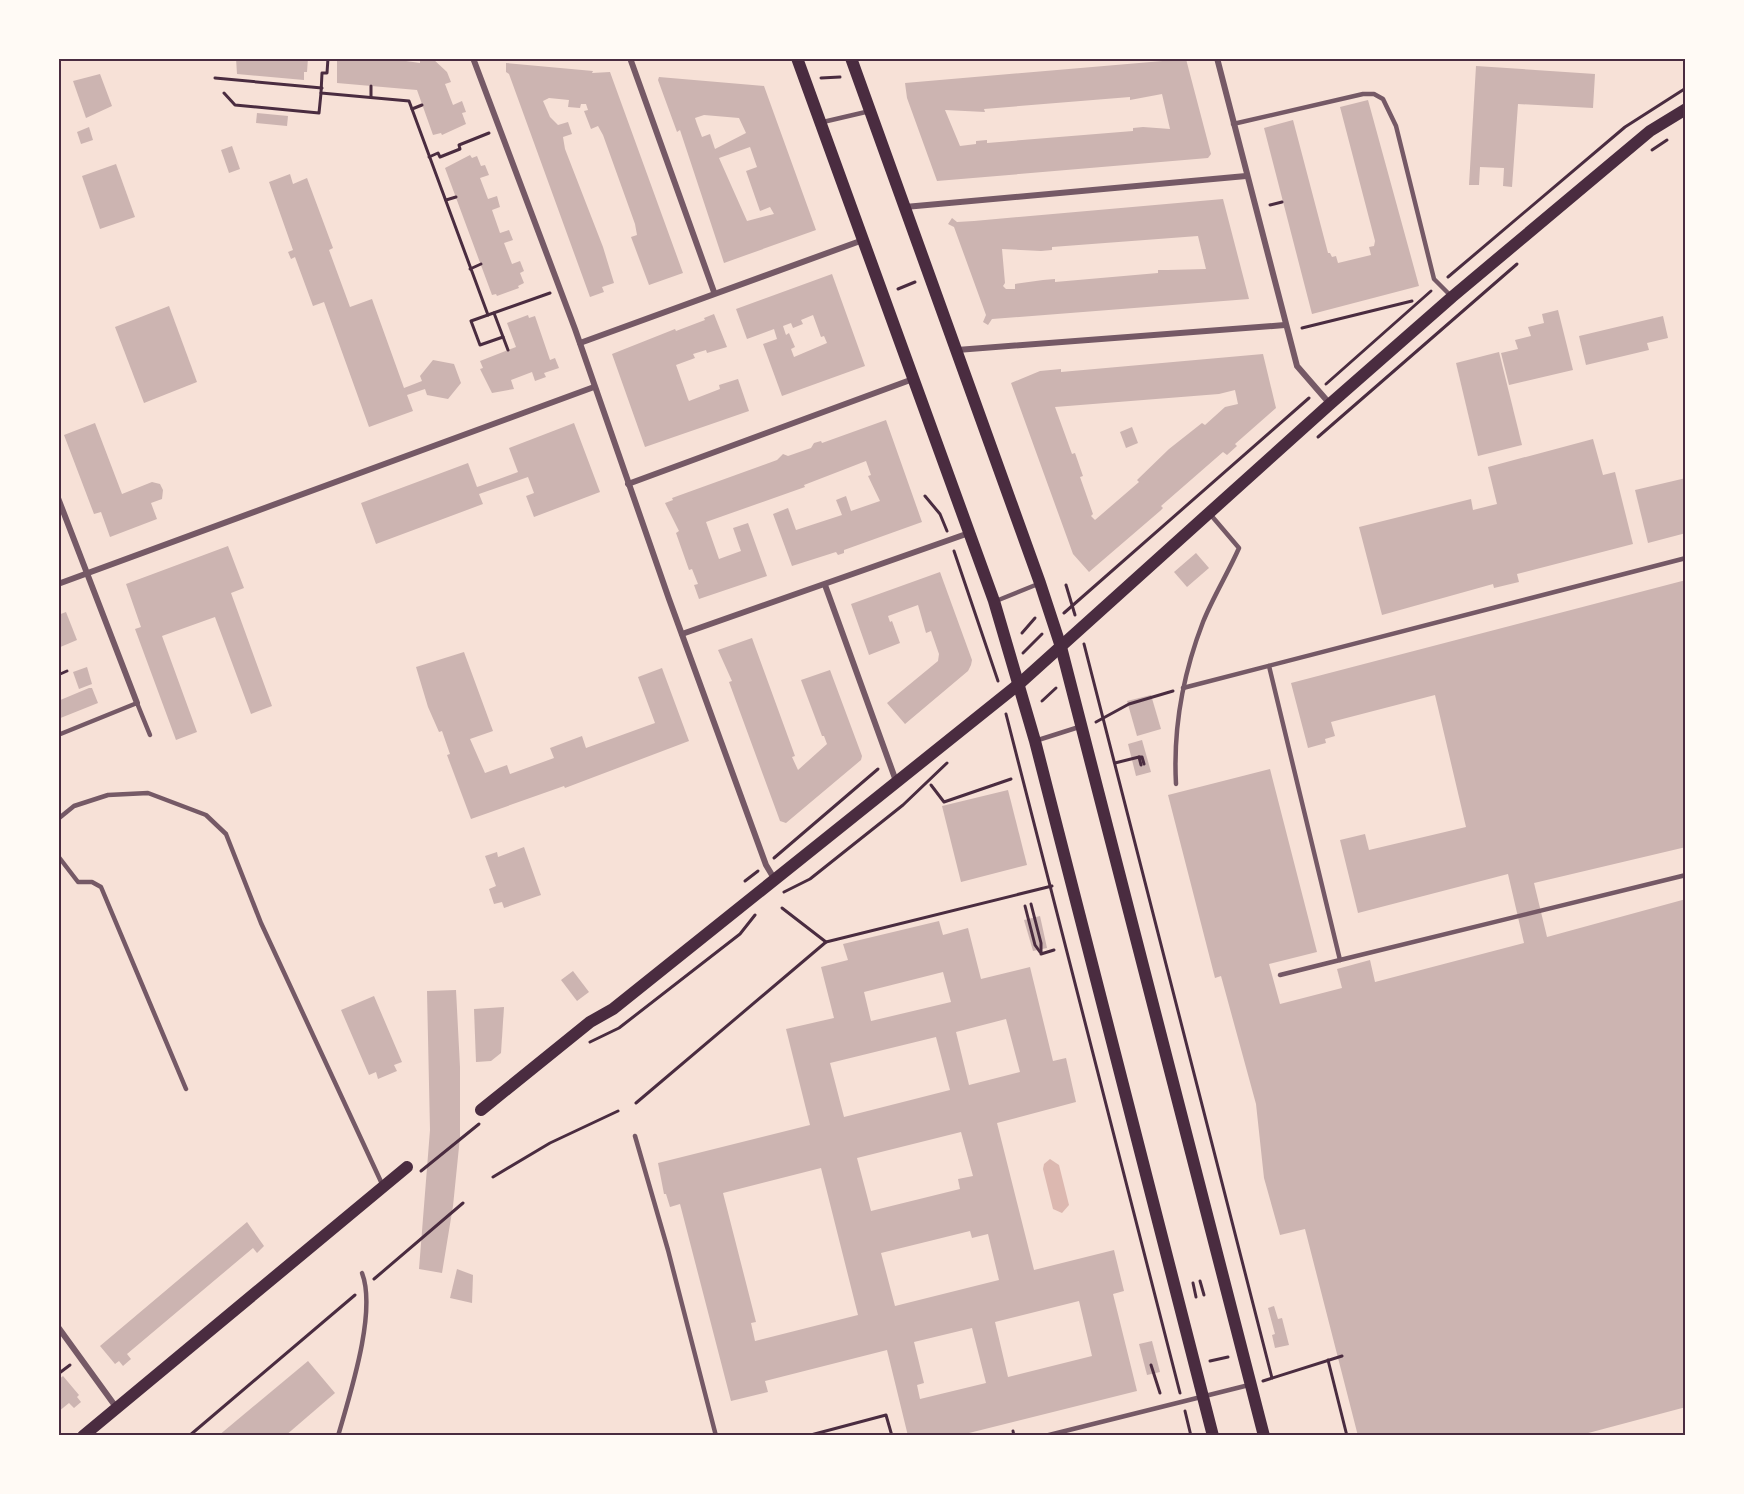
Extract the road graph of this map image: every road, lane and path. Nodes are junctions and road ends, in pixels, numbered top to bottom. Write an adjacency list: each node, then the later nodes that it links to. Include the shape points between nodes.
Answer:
1 (328, 58): 11 (path)
2 (473, 58): 22 (street)
3 (630, 58): 40 (street)
4 (797, 58): 20 (main road)
5 (851, 58): 19 (main road)
6 (1217, 58): 21 (street)
7 (840, 77): 9 (path)
8 (215, 78): 11 (path)
9 (821, 78)
10 (371, 86): 15 (path)
11 (322, 88): 14 (path)
12 (1686, 88): 37 (path, via 1625,127)
13 (224, 93): 14 (path, via 236,105 319,113)
14 (321, 93): 15 (path)
15 (370, 97): 17 (path, via 409,101)
16 (423, 105): 17 (path)
17 (412, 109): 25 (path)
18 (1686, 109): 41 (main road, via 1650,131)
19 (870, 111): 20 (lane); 31 (main road)
20 (820, 123): 32 (main road)
21 (1233, 124): 26 (street); 37 (lane, via 1363,94 1383,99 1396,126 1434,279)
22 (500, 129): 25 (path, via 440,157 438,153); 38 (street)
23 (1672, 136): 24 (path)
24 (1651, 151)
25 (429, 157): 28 (path)
26 (1246, 176): 31 (street); 45 (street)
27 (456, 197): 28 (path)
28 (446, 200): 35 (path)
29 (1282, 202): 30 (path)
30 (1270, 205)
31 (904, 207): 50 (main road)
32 (863, 240): 40 (street); 51 (main road)
33 (1525, 257): 55 (path)
34 (481, 264): 35 (path)
35 (470, 269): 44 (path)
36 (915, 282): 39 (path)
37 (1439, 285): 41 (lane); 53 (path)
38 (560, 289): 43 (path); 48 (street)
39 (898, 289)
40 (714, 292): 48 (street)
41 (1452, 297): 54 (main road)
42 (1412, 301): 46 (path)
43 (494, 313): 44 (path); 47 (path)
44 (488, 315): 47 (path, via 471,321 480,345)
45 (1285, 325): 50 (street); 53 (street, via 1297,366)
46 (1302, 328)
47 (503, 337): 49 (path)
48 (580, 342): 52 (street)
49 (508, 350)
50 (956, 350): 65 (main road)
51 (914, 379): 56 (street); 61 (main road)
52 (594, 387): 56 (street); 64 (street)
53 (1318, 391): 54 (street); 70 (path)
54 (1330, 404): 59 (main road)
55 (1341, 417)
56 (628, 484): 72 (street)
57 (925, 496): 60 (path)
58 (58, 498): 64 (street)
59 (1208, 512): 73 (main road); 82 (lane, via 1239,548 1203,622)
60 (944, 522)
61 (970, 533): 67 (street); 68 (main road)
62 (957, 558): 75 (path)
63 (1686, 558): 77 (lane)
64 (85, 573): 66 (street); 84 (street)
65 (1040, 583): 68 (lane); 70 (main road)
66 (58, 584)
67 (825, 585): 72 (street); 97 (street)
68 (994, 602): 76 (main road)
69 (1035, 618): 71 (path)
70 (1053, 624): 73 (main road); 76 (path)
71 (1022, 633)
72 (682, 634): 106 (street)
73 (1060, 647): 80 (main road); 87 (main road)
74 (1085, 647): 86 (path)
75 (991, 657)
76 (1013, 662): 80 (main road); 85 (path, via 998,681)
77 (1269, 666): 82 (lane); 116 (lane)
78 (67, 671): 79 (path)
79 (58, 675)
80 (1019, 684): 85 (main road); 91 (main road)
81 (1056, 688): 83 (path)
82 (1183, 688): 86 (path, via 1129,704); 98 (lane)
83 (1042, 701)
84 (137, 703): 88 (lane); 89 (lane)
85 (993, 704): 97 (main road)
86 (1104, 719): 87 (path); 93 (path)
87 (1082, 726): 91 (lane); 144 (main road)
88 (58, 735)
89 (150, 735)
90 (1013, 738): 107 (path)
91 (1035, 741): 146 (main road)
92 (950, 760): 108 (path, via 903,805 810,879)
93 (1115, 763): 94 (path, via 1139,757); 137 (path, via 1272,1378)
94 (1142, 764)
95 (882, 766): 102 (path)
96 (1011, 779): 99 (path, via 944,801)
97 (896, 781): 106 (main road)
98 (1176, 784)
99 (931, 785)
100 (58, 819): 126 (lane, via 74,806 108,795 148,793 206,815 226,834 261,923)
101 (58, 856): 119 (lane, via 78,882 101,887)
102 (773, 859)
103 (759, 870): 105 (path)
104 (1686, 875): 116 (lane)
105 (746, 881)
106 (775, 882): 121 (main road)
107 (1052, 886): 113 (path); 147 (path)
108 (777, 897)
109 (1031, 904): 115 (path)
110 (1025, 906): 115 (path)
111 (782, 908): 113 (path)
112 (759, 912): 118 (path, via 740,934 619,1028)
113 (826, 942): 120 (path)
114 (1054, 950): 115 (path)
115 (1041, 954)
116 (1340, 960): 117 (lane)
117 (1280, 975)
118 (585, 1045)
119 (186, 1089)
120 (636, 1103)
121 (481, 1110)
122 (618, 1111): 125 (path, via 550,1143)
123 (635, 1136): 153 (lane)
124 (407, 1167): 126 (main road)
125 (493, 1177)
126 (383, 1186): 148 (main road)
127 (463, 1203): 131 (path)
128 (362, 1272): 131 (lane)
129 (1200, 1281): 132 (path)
130 (1193, 1283): 133 (path)
131 (367, 1285): 151 (path); 152 (lane, via 355,1376)
132 (1204, 1296)
133 (1196, 1297)
134 (58, 1327): 148 (street)
135 (1228, 1356): 138 (path)
136 (1342, 1356): 137 (path)
137 (1328, 1360): 161 (path)
138 (1210, 1361)
139 (70, 1365): 142 (path)
140 (1151, 1365): 143 (path)
141 (1162, 1373): 143 (path)
142 (58, 1374)
143 (1155, 1375): 145 (path)
144 (1251, 1384): 146 (lane); 160 (main road)
145 (1160, 1393)
146 (1203, 1398): 147 (lane); 159 (main road)
147 (1182, 1401): 149 (lane); 158 (path)
148 (116, 1407): 150 (main road)
149 (1073, 1428): 156 (lane); 157 (lane)
150 (83, 1436)
151 (189, 1436)
152 (338, 1436)
153 (716, 1436)
154 (807, 1436): 155 (path, via 886,1415)
155 (892, 1436)
156 (1045, 1436)
157 (1075, 1436)
158 (1191, 1436)
159 (1213, 1436)
160 (1264, 1436)
161 (1347, 1436)

